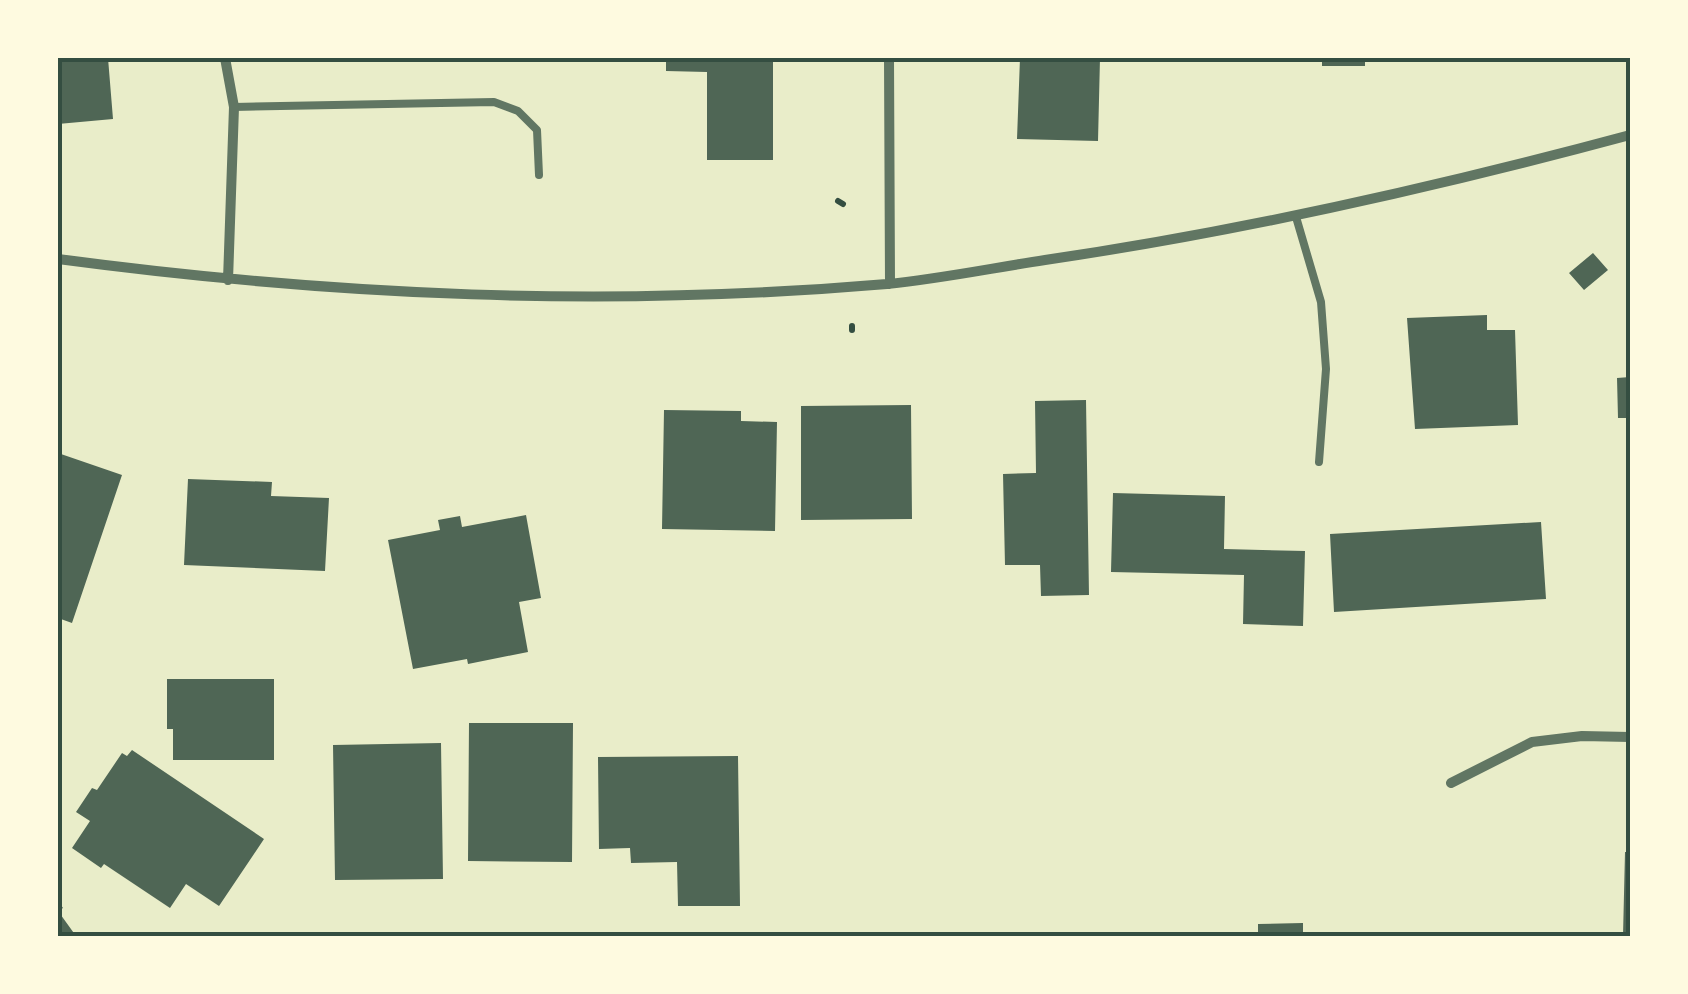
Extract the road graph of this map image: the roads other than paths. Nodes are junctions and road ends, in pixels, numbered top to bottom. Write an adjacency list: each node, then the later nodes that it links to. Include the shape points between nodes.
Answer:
1 (225, 58): 3 (street)
2 (889, 58): 9 (street)
3 (234, 107): 5 (lane, via 494,102 518,111 537,130); 8 (street)
4 (1630, 134): 6 (street)
5 (539, 175)
6 (1296, 217): 9 (street); 10 (lane, via 1321,302 1326,368)
7 (58, 259): 8 (street)
8 (228, 280): 9 (street, via 390,293 644,298)
9 (890, 284)
10 (1319, 462)
11 (1630, 737): 12 (street, via 1532,742)
12 (1451, 783)

